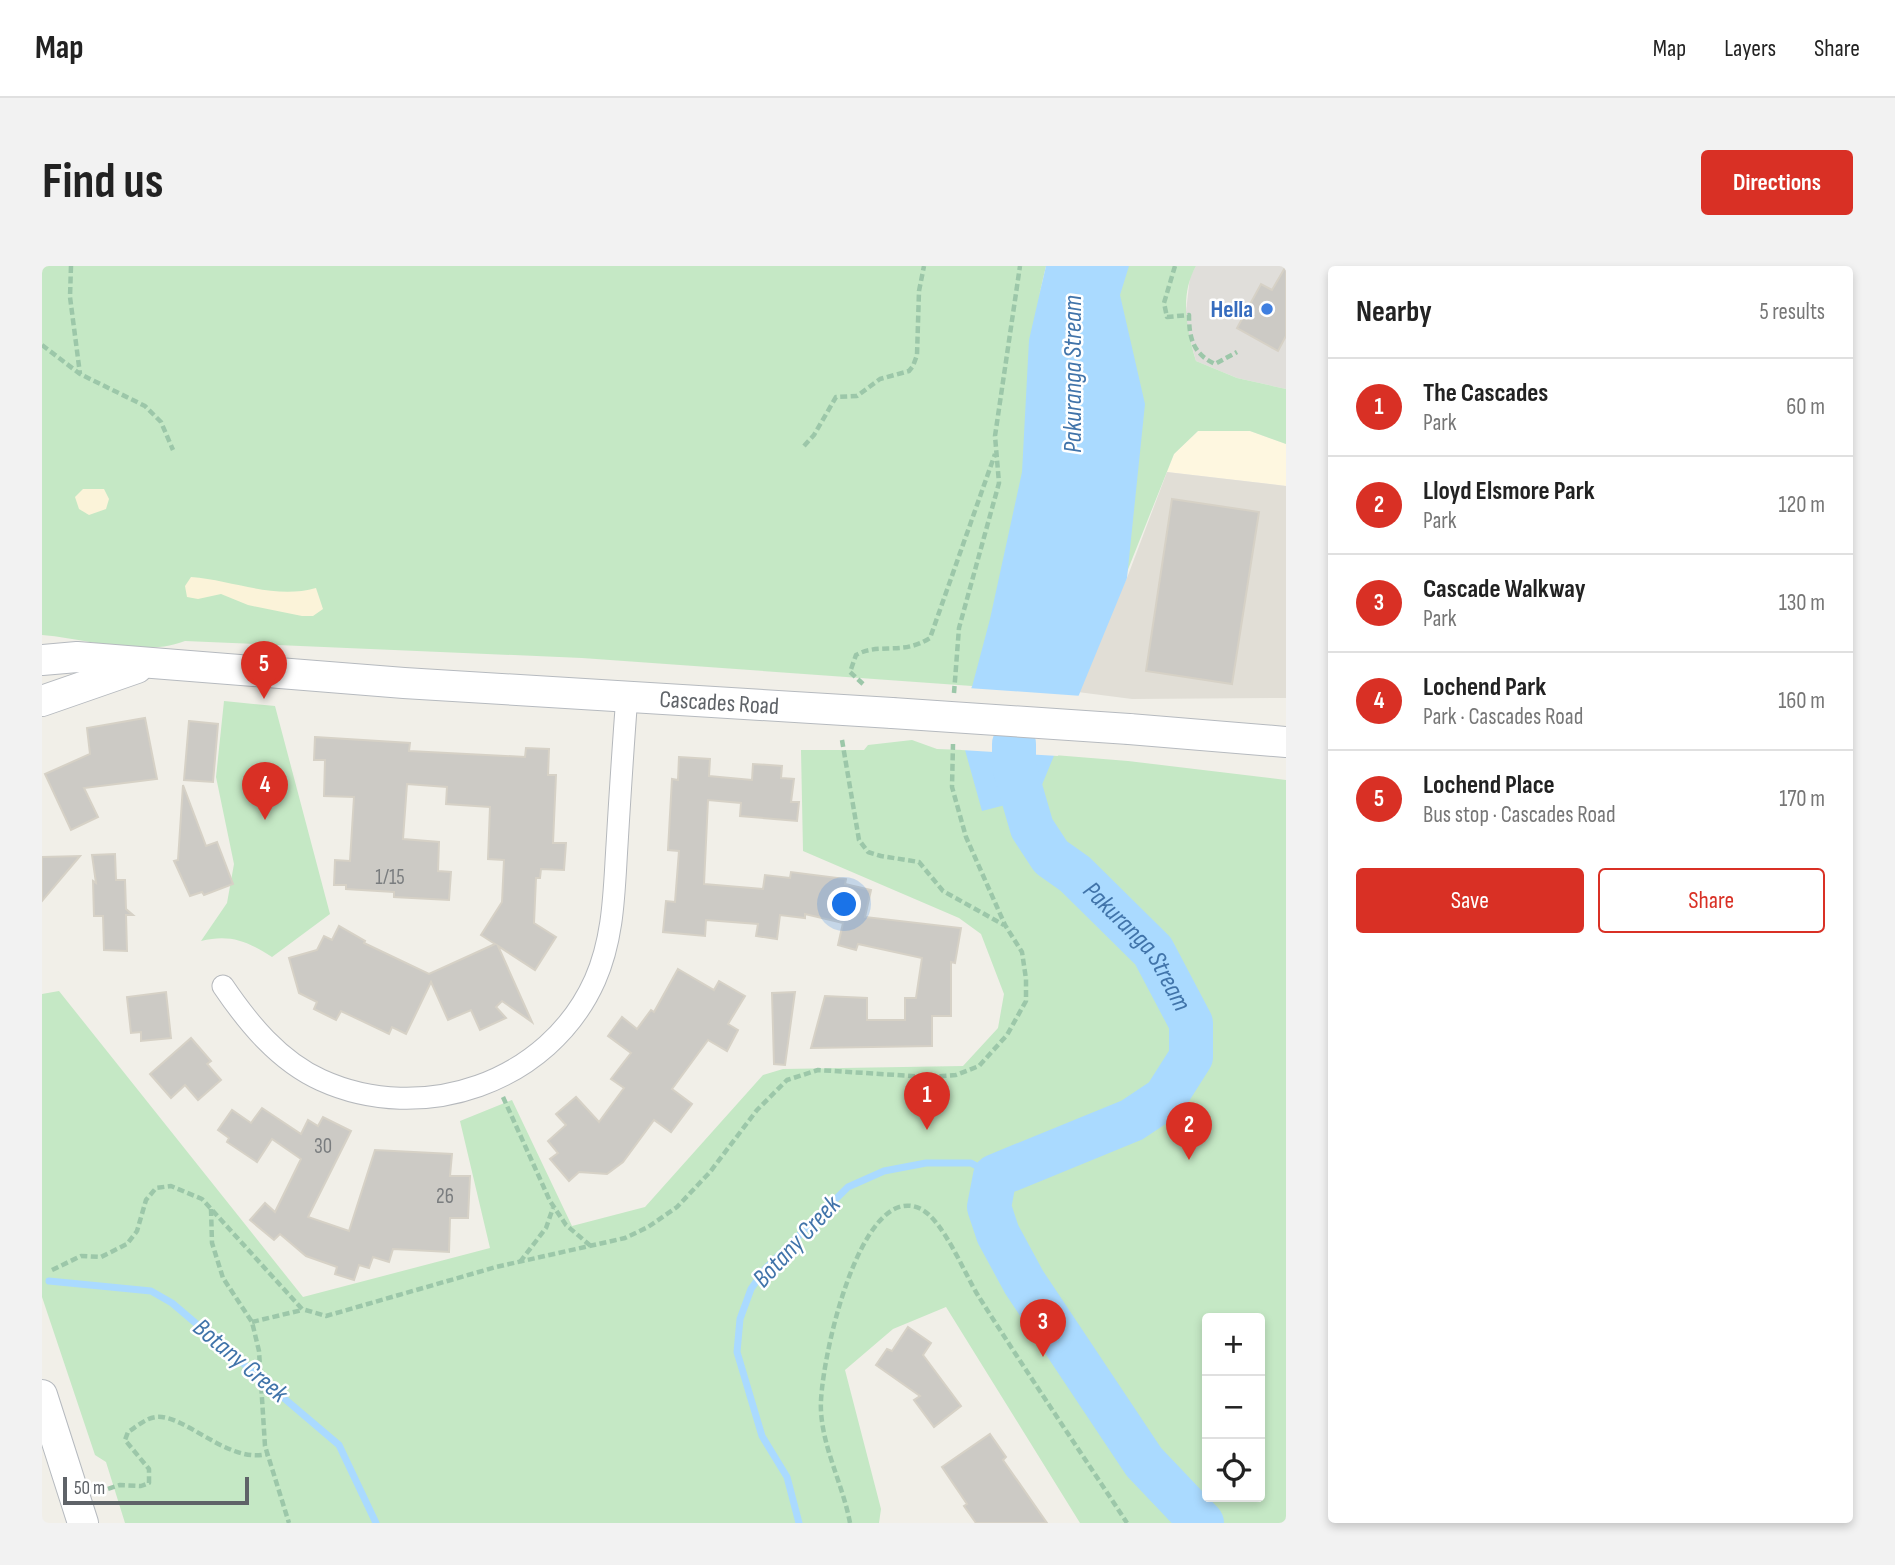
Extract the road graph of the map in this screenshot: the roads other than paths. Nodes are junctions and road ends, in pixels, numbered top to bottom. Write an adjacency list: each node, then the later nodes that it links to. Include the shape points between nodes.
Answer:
1 (42, 660): 2 (main road, Cascades Road, via 77,657)
2 (154, 662): 3 (main road, Cascades Road); 4 (main road, Cascades Road)
3 (627, 696): 5 (main road, Cascades Road, bridge); 6 (street, via 611,930 579,1012 531,1059 496,1080 461,1093 421,1099 373,1097 320,1080 280,1052 250,1025)
4 (42, 701)
5 (1286, 742)
6 (223, 986)
7 (42, 1395): 8 (main road)
8 (79, 1511)

